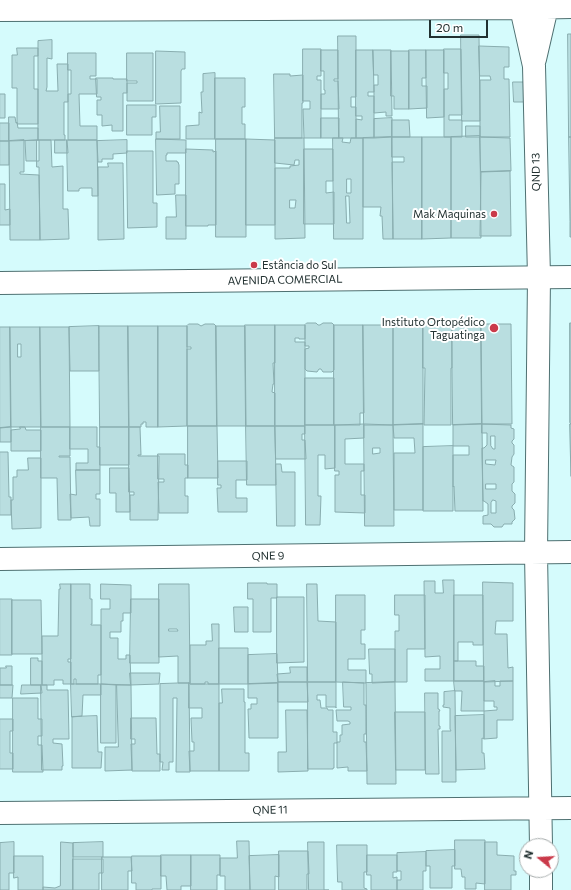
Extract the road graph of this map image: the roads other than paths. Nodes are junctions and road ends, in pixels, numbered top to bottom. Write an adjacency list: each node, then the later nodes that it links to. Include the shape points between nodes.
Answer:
1 (522, 4): 2 (street); 4 (street); 5 (street, QND 13)
2 (548, 4): 3 (street); 5 (street, QND 13)
3 (571, 7)
4 (0, 10)
5 (534, 66): 6 (street, QND 13)
6 (539, 277): 7 (street, AVENIDA COMERCIAL); 8 (street, AVENIDA COMERCIAL); 10 (street, QND 13)
7 (571, 277)
8 (0, 283)
9 (571, 552): 10 (street, QNE 9)
10 (536, 553): 11 (street, QNE 9); 12 (street, QND 13)
11 (0, 559)
12 (540, 808): 13 (street, QNE 11); 14 (street, QNE 11); 15 (street, QND 13)
13 (571, 808)
14 (0, 813)
15 (541, 838)
16 (541, 878): 17 (street)
17 (541, 890)

